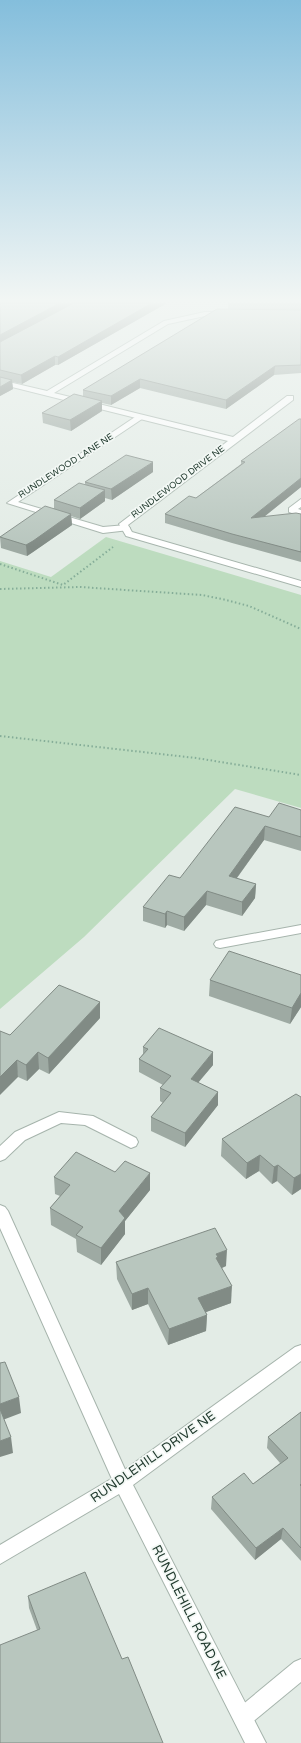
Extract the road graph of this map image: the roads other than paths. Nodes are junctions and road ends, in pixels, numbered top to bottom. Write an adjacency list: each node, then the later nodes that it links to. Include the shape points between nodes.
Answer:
1 (9, 384): 3 (street, RUNDLEWOOD DRIVE NE)
2 (64, 384): 3 (street)
3 (48, 394): 5 (street, RUNDLEWOOD DRIVE NE)
4 (290, 398): 6 (street)
5 (141, 417): 6 (street, RUNDLEWOOD DRIVE NE); 9 (street, RUNDLEWOOD LANE NE, via 11,503 103,530)
6 (233, 440): 9 (street, RUNDLEWOOD DRIVE NE, via 123,524)
7 (301, 502): 8 (street, via 292,510)
8 (301, 513)
9 (127, 531): 10 (street, RUNDLEWOOD DRIVE NE)
10 (301, 584)
11 (301, 929): 12 (street)
12 (220, 944)
13 (131, 1142): 14 (street, via 88,1120 59,1116 20,1136)
14 (0, 1154)
15 (0, 1211): 17 (street, RUNDLEHILL ROAD NE)
16 (301, 1352): 17 (street, RUNDLEHILL DRIVE NE)
17 (122, 1482): 18 (street, RUNDLEHILL DRIVE NE); 20 (street, RUNDLEHILL ROAD NE)
18 (0, 1555)
19 (301, 1669): 20 (street)
20 (243, 1717): 21 (street, RUNDLEHILL ROAD NE)
21 (256, 1743)

